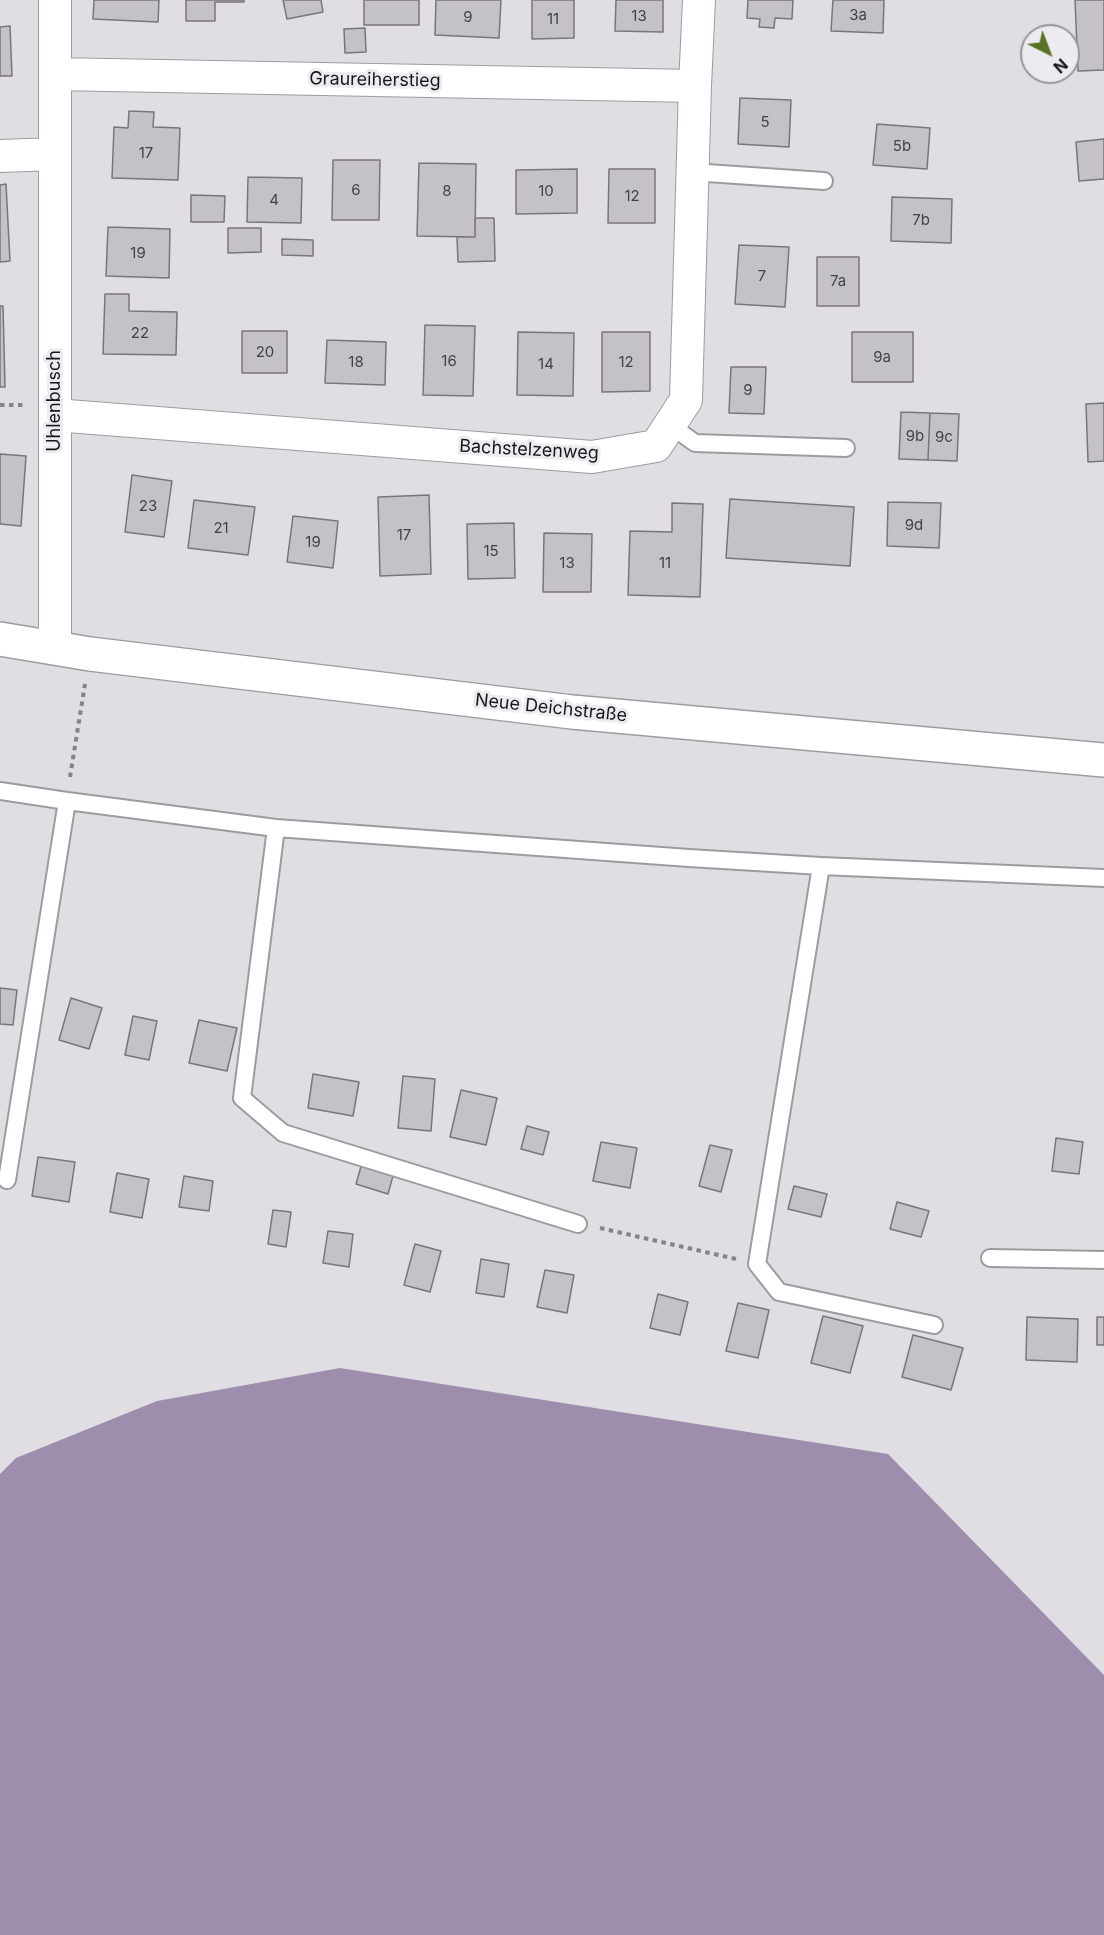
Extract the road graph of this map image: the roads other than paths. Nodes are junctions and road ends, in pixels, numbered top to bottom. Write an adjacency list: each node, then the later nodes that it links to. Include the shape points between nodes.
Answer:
1 (56, 0): 3 (street, Uhlenbusch)
2 (699, 0): 4 (street, Bachstelzenweg)
3 (56, 74): 4 (street, Graureiherstieg); 5 (street, Uhlenbusch)
4 (695, 86): 7 (street, Bachstelzenweg)
5 (56, 154): 6 (street); 9 (street, Uhlenbusch)
6 (0, 156)
7 (692, 172): 8 (lane); 10 (street, Bachstelzenweg, via 686,400)
8 (824, 181)
9 (55, 415): 10 (street, Bachstelzenweg, via 592,457 656,446); 13 (street, Uhlenbusch)
10 (670, 425): 11 (lane, via 695,443)
11 (846, 448)
12 (0, 639): 13 (street, Neue Deichstraße)
13 (55, 648): 14 (street, Neue Deichstraße, via 572,712)
14 (1104, 760)
15 (0, 791): 16 (lane)
16 (67, 801): 17 (lane); 20 (lane)
17 (276, 828): 18 (lane); 21 (lane, via 242,1098 283,1133)
18 (821, 866): 19 (lane); 24 (lane, via 757,1264 778,1292)
19 (1104, 878)
20 (8, 1180)
21 (578, 1224)
22 (990, 1258): 23 (lane)
23 (1104, 1260)
24 (934, 1325)

